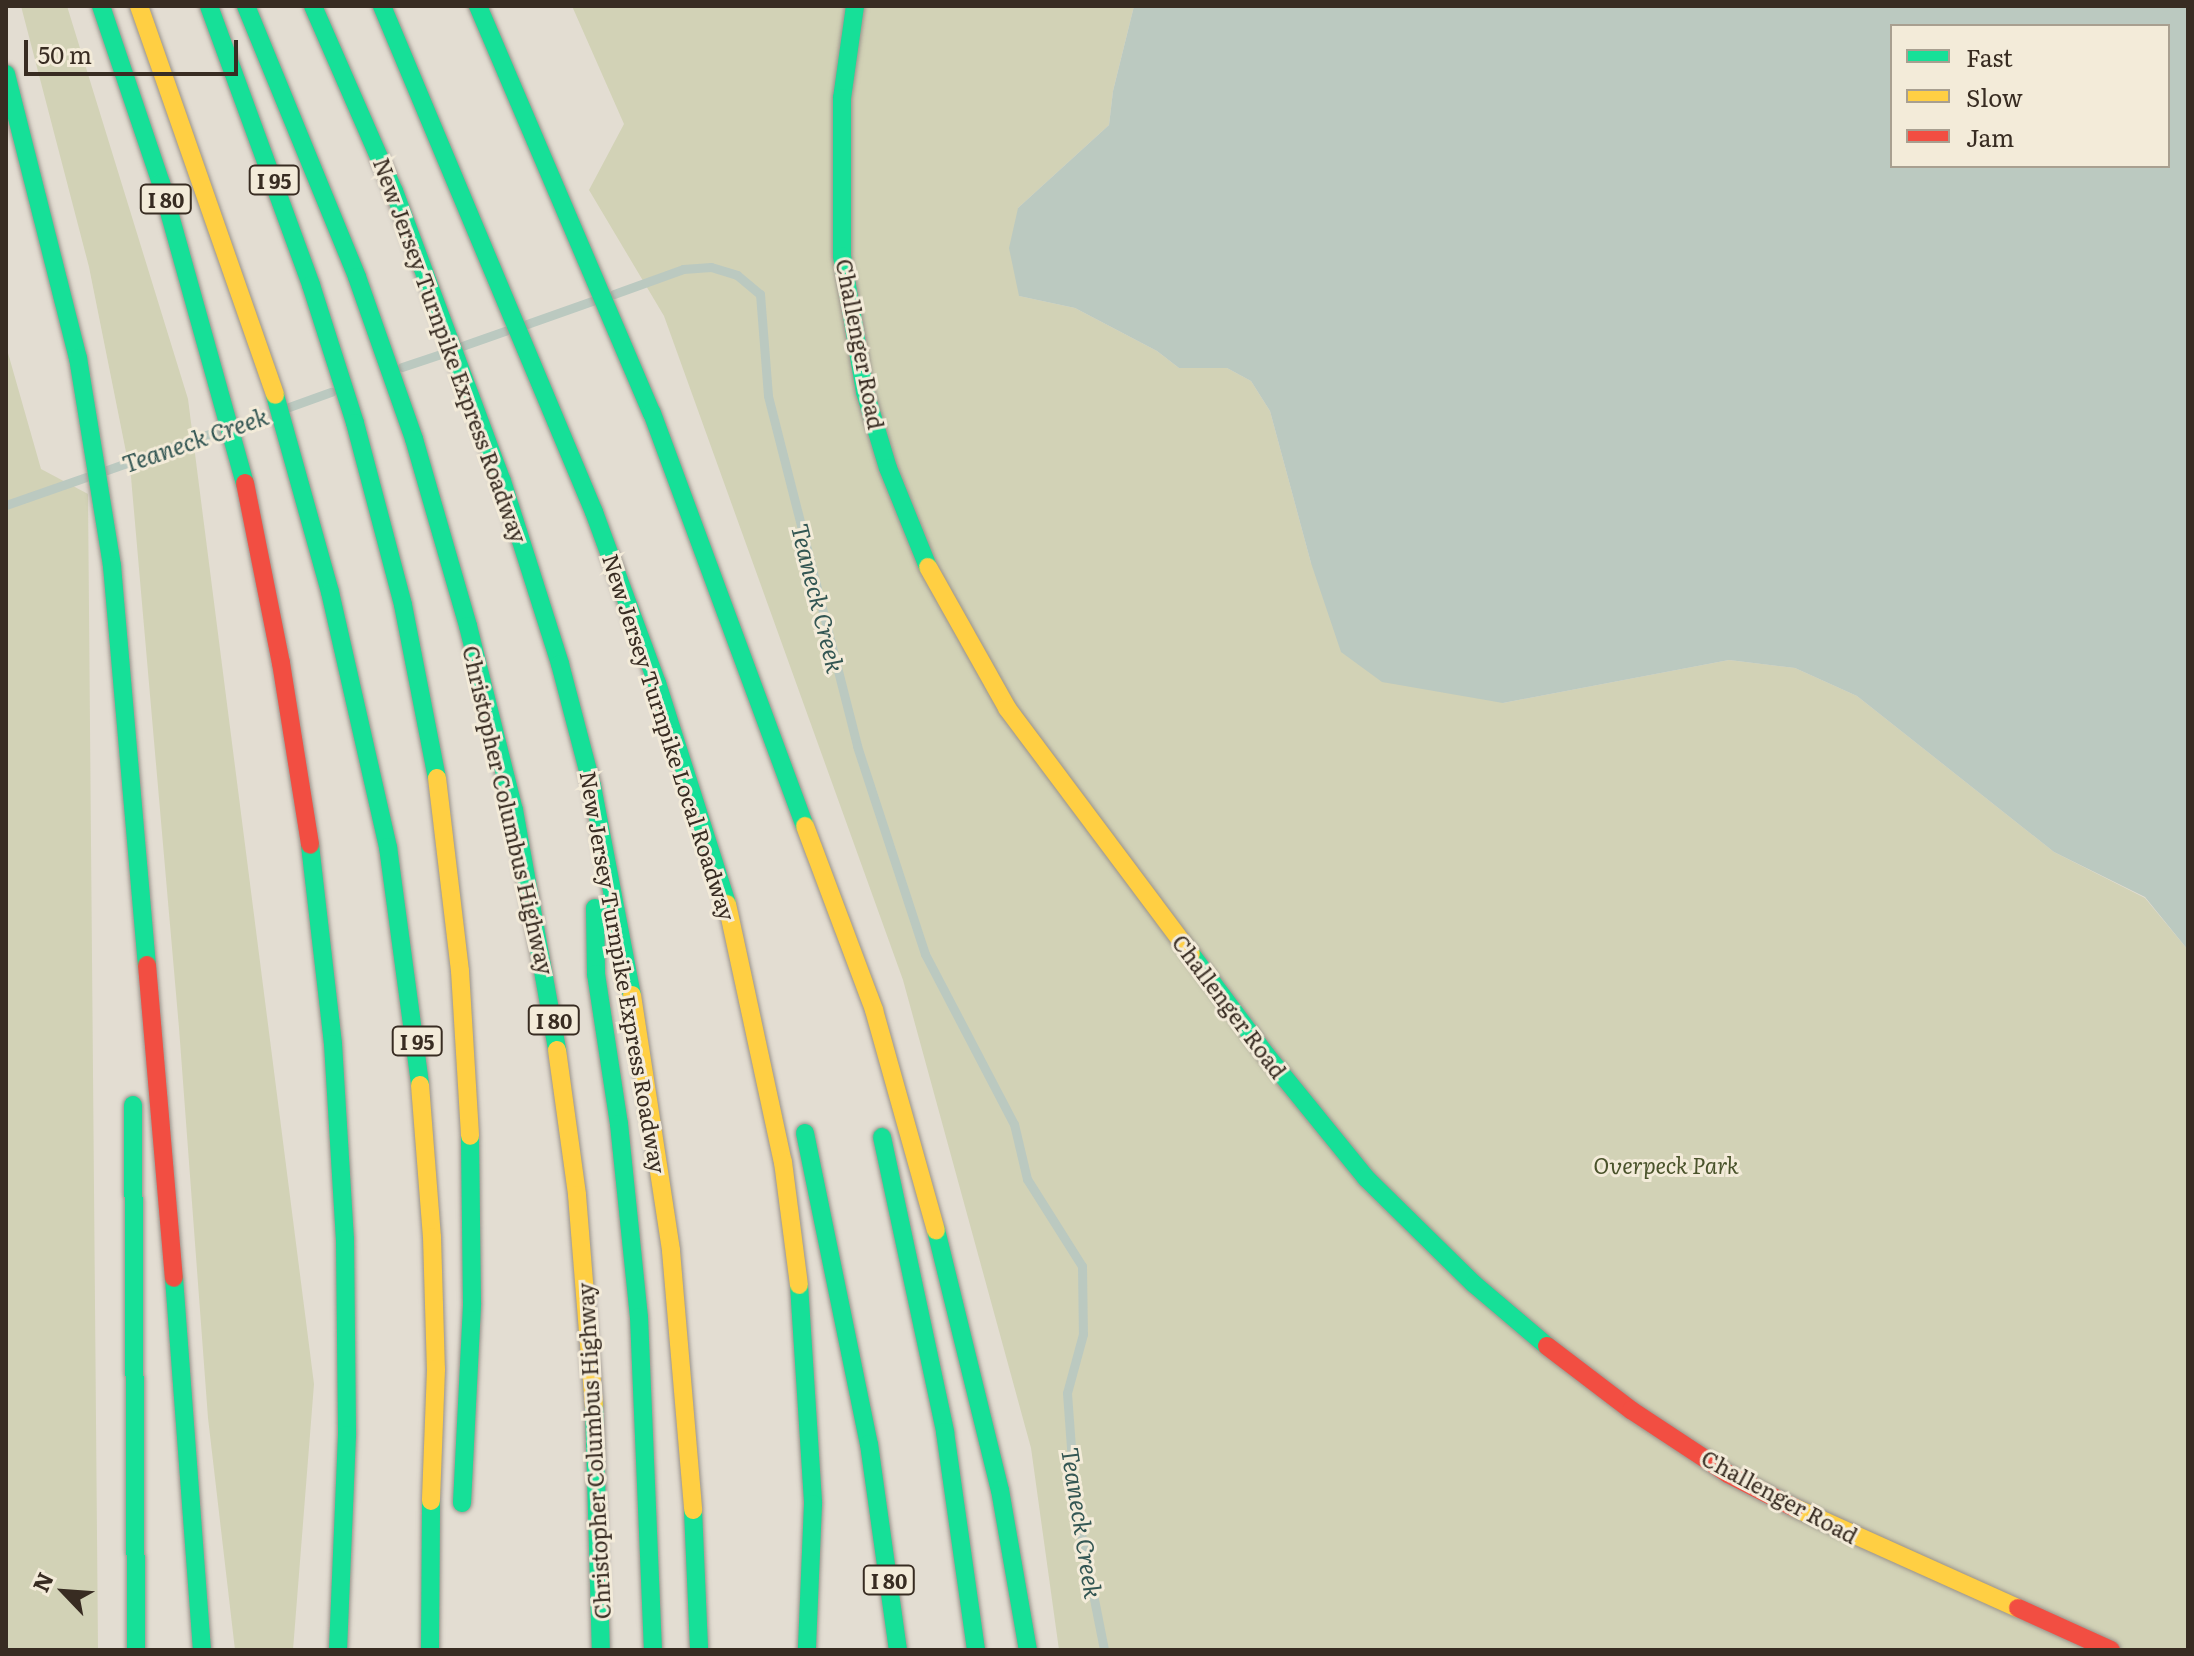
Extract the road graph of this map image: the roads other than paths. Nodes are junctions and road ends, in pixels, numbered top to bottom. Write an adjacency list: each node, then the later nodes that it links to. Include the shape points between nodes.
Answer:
1 (101, 6): 23 (main road, I 80, via 161,183 239,463 270,603 313,862 333,1044 345,1239 348,1370)
2 (139, 6): 24 (main road, I 95, via 270,378 330,592 378,795 399,912 417,1042 435,1316)
3 (209, 6): 20 (main road, I 95, via 355,423 417,669 439,787 466,1036 473,1236)
4 (246, 6): 25 (main road, Christopher Columbus Highway / I 80, via 403,406 499,750 551,1002 571,1142 597,1451)
5 (313, 6): 10 (main road, New Jersey Turnpike Express Roadway, via 394,191 467,383 539,594)
6 (382, 6): 13 (main road, New Jersey Turnpike Local Roadway, via 534,364 657,683)
7 (478, 6): 11 (main road, via 618,331 720,592)
8 (855, 6): 32 (main road, Challenger Road, via 842,98 842,256 865,392 918,548 1007,708 1267,1056 1366,1178 1474,1284 1631,1410 1728,1474)
9 (6, 74): 12 (main road, via 60,277 104,509)
10 (592, 786): 26 (main road, I 80, via 596,974 627,1189 644,1383); 27 (main road, New Jersey Turnpike Express Roadway, via 643,1053 673,1264 690,1448)
11 (791, 794): 14 (main road, via 809,879); 31 (main road, via 860,970 918,1159 986,1425)
12 (140, 915): 16 (main road); 22 (main road)
13 (733, 923): 15 (main road); 28 (main road, New Jersey Turnpike Local Roadway, via 783,1162 803,1321 813,1504)
14 (836, 964)
15 (776, 1041)
16 (134, 1051)
17 (133, 1081): 21 (main road)
18 (800, 1113): 29 (main road, I 80, via 869,1444)
19 (878, 1119): 30 (main road, via 945,1432)
20 (461, 1522)
21 (136, 1650)
22 (202, 1650)
23 (338, 1650)
24 (430, 1650)
25 (601, 1650)
26 (653, 1650)
27 (699, 1650)
28 (807, 1650)
29 (898, 1650)
30 (976, 1650)
31 (1028, 1650)
32 (2111, 1650)

